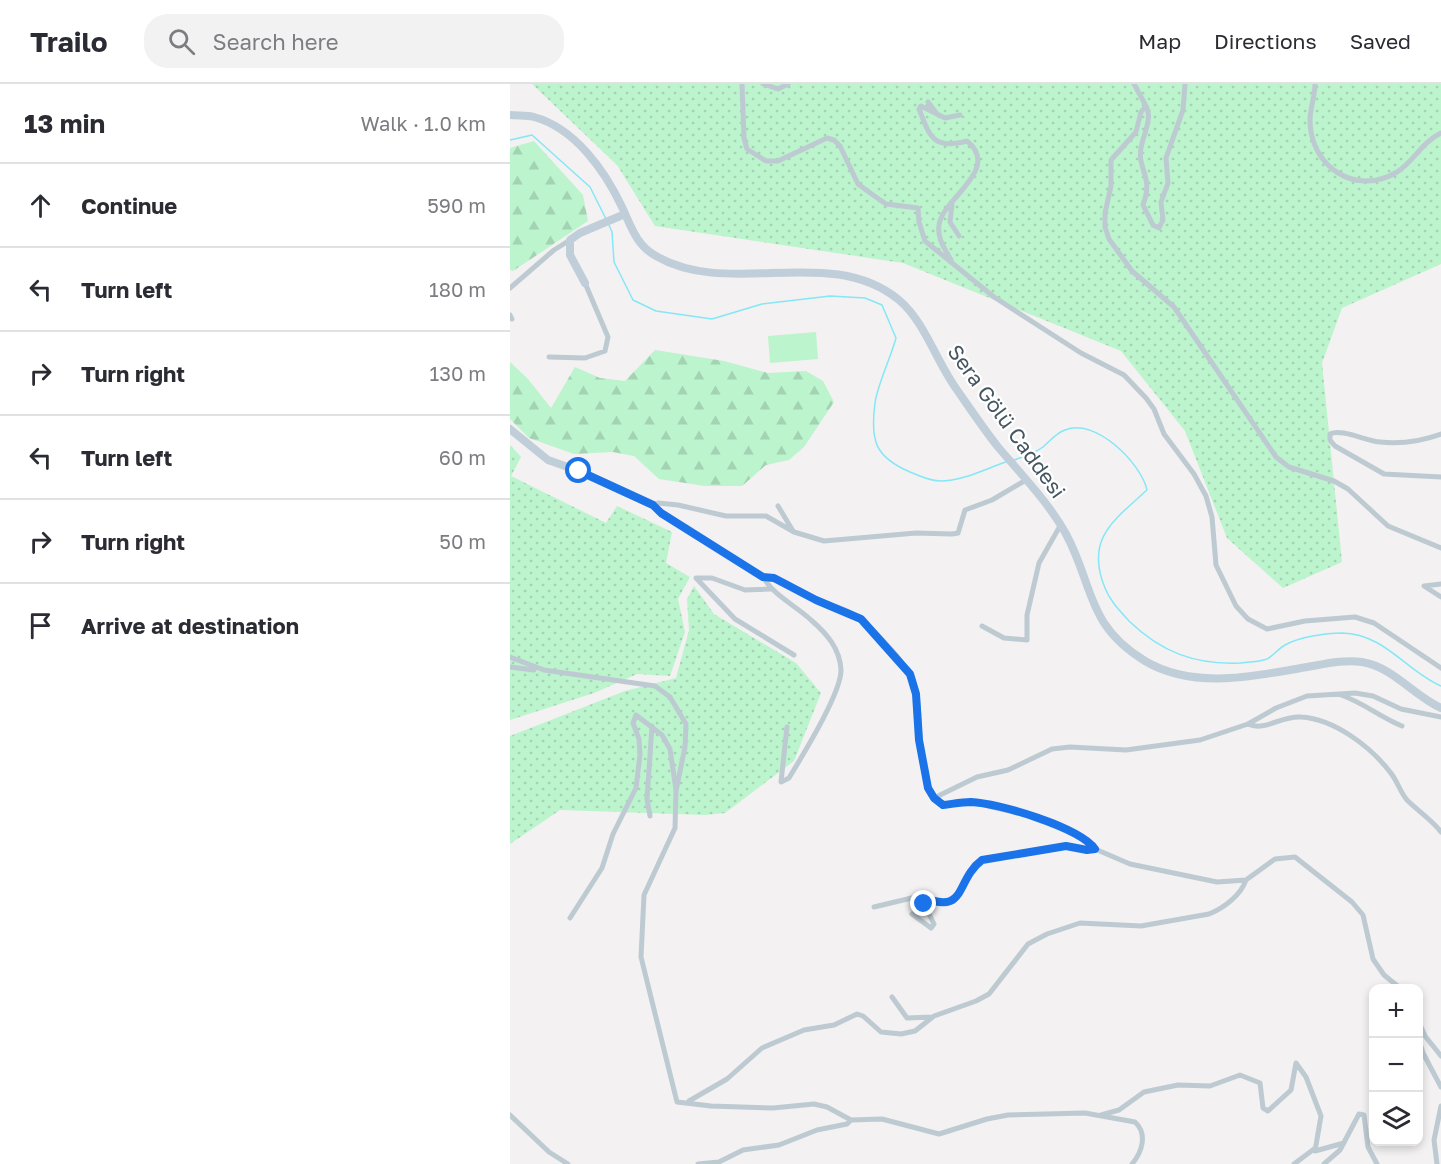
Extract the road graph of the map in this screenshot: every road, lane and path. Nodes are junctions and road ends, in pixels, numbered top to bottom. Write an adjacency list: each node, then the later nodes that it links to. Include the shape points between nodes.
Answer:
1 (742, 84): 17 (street, via 747,149 766,160 778,161 827,138 834,140 858,184 886,204 918,208 925,241)
2 (763, 84): 3 (street, via 778,89)
3 (788, 84)
4 (1134, 84): 8 (street)
5 (1185, 84): 8 (street, via 1183,110 1166,158 1168,183 1161,202 1163,220 1159,228 1153,225 1143,205 1148,193 1148,179 1140,158 1149,114)
6 (1316, 84): 12 (street, via 1310,120 1313,139 1335,174 1348,179 1365,182 1393,174)
7 (928, 102): 10 (street)
8 (1146, 106): 29 (street, via 1136,132 1111,160 1109,169 1111,186 1105,227 1122,260 1174,307 1276,458 1289,467 1334,481 1388,526)
9 (510, 115): 14 (main road, Sera Gölü Caddesi, via 534,117 574,140 605,174)
10 (938, 115): 11 (street); 13 (street, via 920,107 930,136 940,142 967,141 976,153 973,174)
11 (960, 115)
12 (1441, 132)
13 (952, 204): 15 (street, via 950,222); 17 (street, via 939,224 939,239)
14 (625, 214): 16 (main road); 24 (main road, Sera Gölü Caddesi, via 635,238 654,255 680,267 714,273 852,276 900,300 953,384)
15 (959, 236)
16 (570, 240): 18 (main road, via 570,255); 19 (street)
17 (953, 264): 38 (street, via 1044,331 1124,375 1146,398 1164,434 1206,496 1216,564 1236,606 1248,619 1267,629 1355,617 1374,624)
18 (585, 283): 20 (street, via 608,337 605,351 585,358)
19 (510, 288)
20 (549, 357)
21 (510, 429): 25 (main road, via 548,460)
22 (1441, 434): 23 (street, via 1402,442 1330,434 1335,446 1384,474)
23 (1441, 477)
24 (1026, 480): 27 (main road, Sera Gölü Caddesi); 28 (street, via 966,510 958,533 824,541)
25 (653, 505): 28 (street, via 678,505 726,516 766,516); 30 (street)
26 (778, 506): 28 (street)
27 (1060, 526): 34 (street, via 1039,563 1027,615 1027,640 1004,638); 41 (main road, Sera Gölü Caddesi, via 1102,621 1146,662 1166,671 1210,679 1358,662 1377,666)
28 (794, 532)
29 (1441, 548)
30 (763, 577): 32 (street); 48 (street, via 774,578 861,619 910,674 928,788)
31 (1441, 584): 33 (street, via 1424,586)
32 (771, 590): 35 (street, via 745,590 712,578 696,578 735,619); 46 (street, via 827,635 841,670 817,729 789,778 781,782)
33 (1441, 597)
34 (982, 626)
35 (794, 655)
36 (510, 657): 39 (street)
37 (510, 667): 39 (street)
38 (1441, 668)
39 (544, 670): 47 (street, via 655,686 670,697 686,724)
40 (1334, 693): 42 (street, via 1372,696 1401,709); 43 (street, via 1307,696); 45 (street, via 1364,703 1386,721)
41 (1441, 708)
42 (1441, 717)
43 (1248, 724): 48 (street, via 1200,740 1126,750 1052,749); 50 (street, via 1264,726 1298,716 1328,723 1358,742 1382,764 1405,798)
44 (652, 726): 47 (street, via 670,749); 49 (street, via 647,799); 56 (street, via 636,715 633,723 639,738 640,764 636,788 613,834 602,868)
45 (1402, 726)
46 (787, 727)
47 (676, 791): 64 (street, via 675,828 644,896 640,957 674,1096 676,1102)
48 (934, 798): 51 (street, via 943,805 972,802 1054,822 1089,841)
49 (650, 816)
50 (1441, 832)
51 (1095, 849): 52 (street, via 1130,864 1199,879); 53 (street, via 1066,846 982,860 974,866 954,901 946,904)
52 (1246, 880): 57 (street, via 1275,859 1295,857 1304,862 1363,915 1373,959); 59 (street, via 1243,888 1209,914 1141,926 1080,923 1034,939 989,994)
53 (920, 896): 54 (street); 55 (street, via 934,924 931,928)
54 (874, 907)
55 (912, 914)
56 (570, 918)
57 (1395, 984)
58 (891, 998): 59 (street, via 908,1018)
59 (934, 1016): 64 (street, via 915,1031 901,1034 881,1032 858,1014 834,1025 804,1030 762,1048 727,1079)
60 (1423, 1031): 62 (street)
61 (1419, 1038): 63 (street)
62 (1441, 1056)
63 (1441, 1087)
64 (683, 1104): 68 (street, via 772,1108 814,1104)
65 (1441, 1106): 77 (street, via 1434,1140)
66 (510, 1115): 71 (street, via 549,1152)
67 (1099, 1116): 68 (street, via 1008,1115 939,1134 882,1119); 70 (street, via 1119,1110 1144,1092 1178,1085 1210,1086 1240,1075 1260,1083 1263,1108 1268,1111 1291,1090 1296,1063 1306,1077 1321,1116); 73 (street, via 1135,1122 1141,1127 1143,1138)
68 (851, 1120): 72 (street, via 779,1144 743,1150 719,1162)
69 (1344, 1143): 70 (street, via 1318,1152); 75 (street); 76 (street, via 1355,1117 1364,1115 1368,1148)
70 (1314, 1149): 74 (street)
71 (568, 1164)
72 (698, 1164)
73 (1132, 1164)
74 (1294, 1164)
75 (1324, 1164)
76 (1377, 1164)
77 (1437, 1164)

